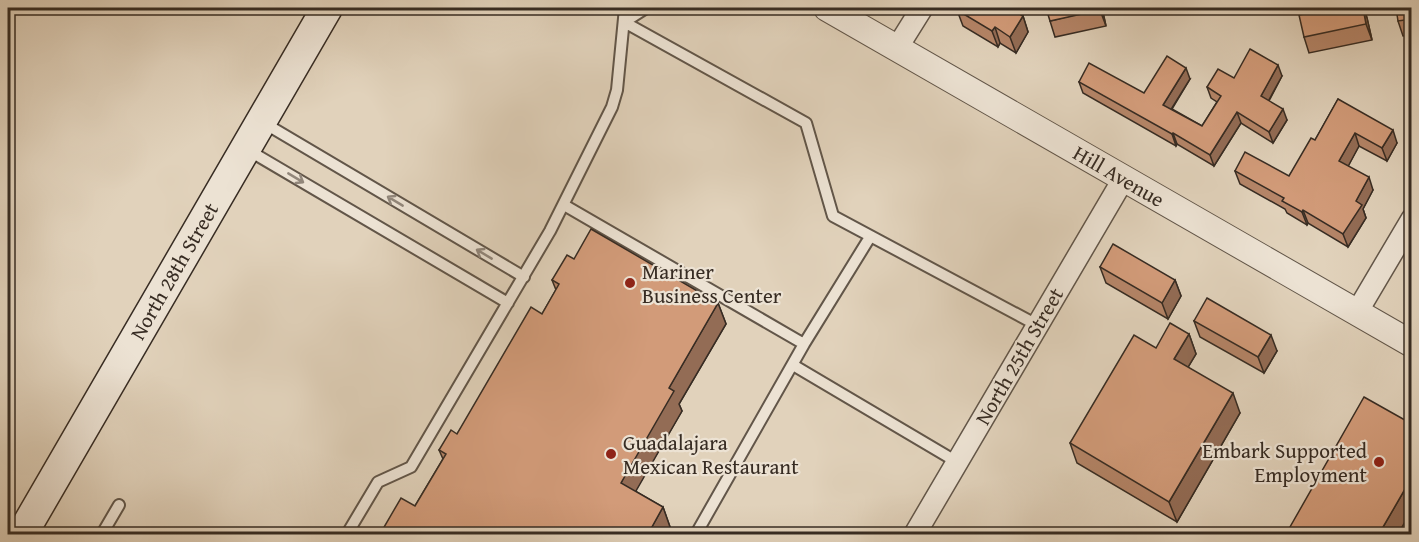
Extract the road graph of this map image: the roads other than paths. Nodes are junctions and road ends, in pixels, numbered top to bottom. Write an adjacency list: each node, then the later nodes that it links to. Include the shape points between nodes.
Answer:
1 (327, 8): 8 (main road, North 28th Street)
2 (625, 8): 6 (lane)
3 (646, 8): 6 (lane)
4 (827, 8): 7 (street, Hill Avenue)
5 (922, 8): 7 (street)
6 (624, 22): 11 (lane, via 612,107); 13 (lane, via 806,123 833,216)
7 (897, 48): 10 (street, Hill Avenue)
8 (261, 122): 9 (main road, North 28th Street); 14 (lane, one-way to 8)
9 (245, 148): 15 (lane, one-way to 15); 23 (main road, North 28th Street)
10 (1124, 178): 16 (street, Hill Avenue); 17 (street, North 25th Street)
11 (564, 206): 14 (lane); 18 (lane)
12 (1412, 219): 16 (street)
13 (870, 237): 17 (lane); 18 (lane)
14 (524, 277): 15 (lane)
15 (508, 303): 25 (lane, via 411,467 378,482)
16 (1357, 312): 19 (street, Hill Avenue)
17 (1037, 325): 21 (street, North 25th Street)
18 (804, 344): 20 (lane)
19 (1412, 344)
20 (793, 365): 21 (lane); 26 (lane)
21 (957, 462): 27 (street, North 25th Street)
22 (119, 505): 24 (lane)
23 (22, 534)
24 (102, 534)
25 (346, 534)
26 (696, 534)
27 (915, 534)

